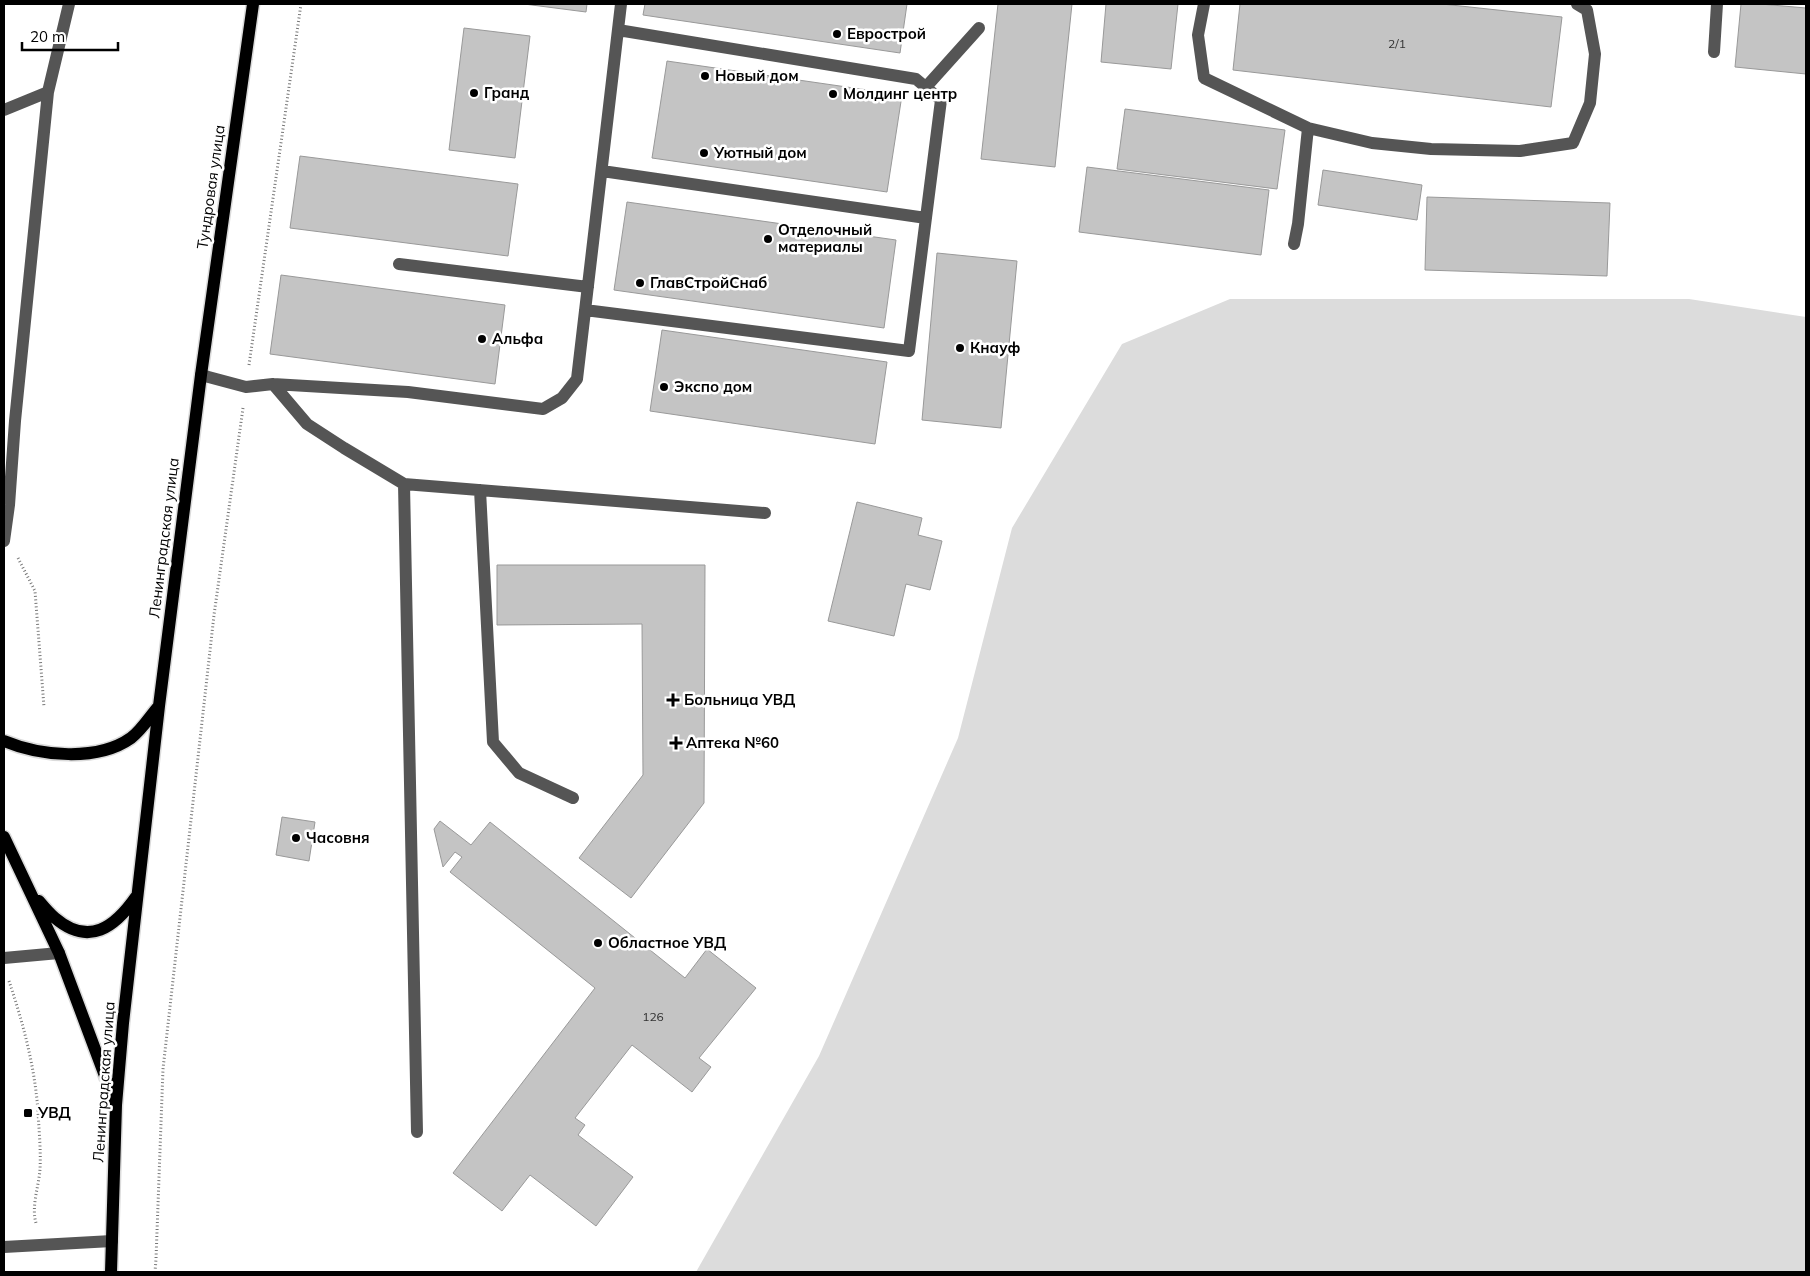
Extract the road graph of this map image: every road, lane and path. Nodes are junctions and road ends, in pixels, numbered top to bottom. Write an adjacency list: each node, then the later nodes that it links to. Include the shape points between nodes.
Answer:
1 (69, 4): 12 (street)
2 (253, 4): 21 (main road, Тундровая улица)
3 (301, 4): 23 (path)
4 (621, 4): 9 (street)
5 (1204, 4): 14 (street, via 1198,34 1204,78)
6 (1577, 4): 14 (street, via 1587,10 1595,54 1590,103 1573,142 1520,150 1431,150 1372,142)
7 (1717, 4): 10 (street)
8 (979, 28): 11 (street)
9 (618, 30): 11 (street, via 916,79); 15 (street)
10 (1714, 52)
11 (926, 88): 16 (street, via 940,100)
12 (48, 92): 13 (street); 27 (street)
13 (4, 110)
14 (1308, 128): 17 (street)
15 (602, 171): 16 (street); 19 (street)
16 (926, 218): 20 (street, via 909,351)
17 (1294, 244)
18 (400, 264): 19 (street)
19 (588, 287): 20 (street)
20 (585, 310): 22 (street, via 577,379 562,398 542,409 408,392)
21 (201, 375): 23 (street); 28 (main road, Ленинградская улица)
22 (273, 384): 23 (street); 24 (street, via 307,424)
23 (246, 387): 44 (path, via 213,625 163,1069)
24 (404, 484): 25 (street); 39 (street)
25 (480, 490): 26 (street); 31 (street, via 493,742 519,773)
26 (765, 512)
27 (5, 537): 29 (path, via 35,591)
28 (159, 706): 30 (main road, via 132,737 109,750 86,754 58,753 23,749); 34 (main road, Ленинградская улица)
29 (44, 707)
30 (4, 741)
31 (573, 798)
32 (4, 837): 33 (main road)
33 (32, 895): 34 (main road, Ленинградская улица, via 56,919 80,932 102,930 112,924 125,913); 35 (main road)
34 (137, 895): 38 (main road, Ленинградская улица)
35 (59, 953): 36 (street); 38 (main road)
36 (4, 958)
37 (7, 973): 41 (path, via 32,1066 40,1166 35,1219)
38 (116, 1105): 40 (main road, Ленинградская улица)
39 (416, 1132)
40 (112, 1241): 41 (street); 43 (main road, Ленинградская улица)
41 (44, 1246): 42 (street)
42 (4, 1247)
43 (111, 1272)
44 (155, 1272)

